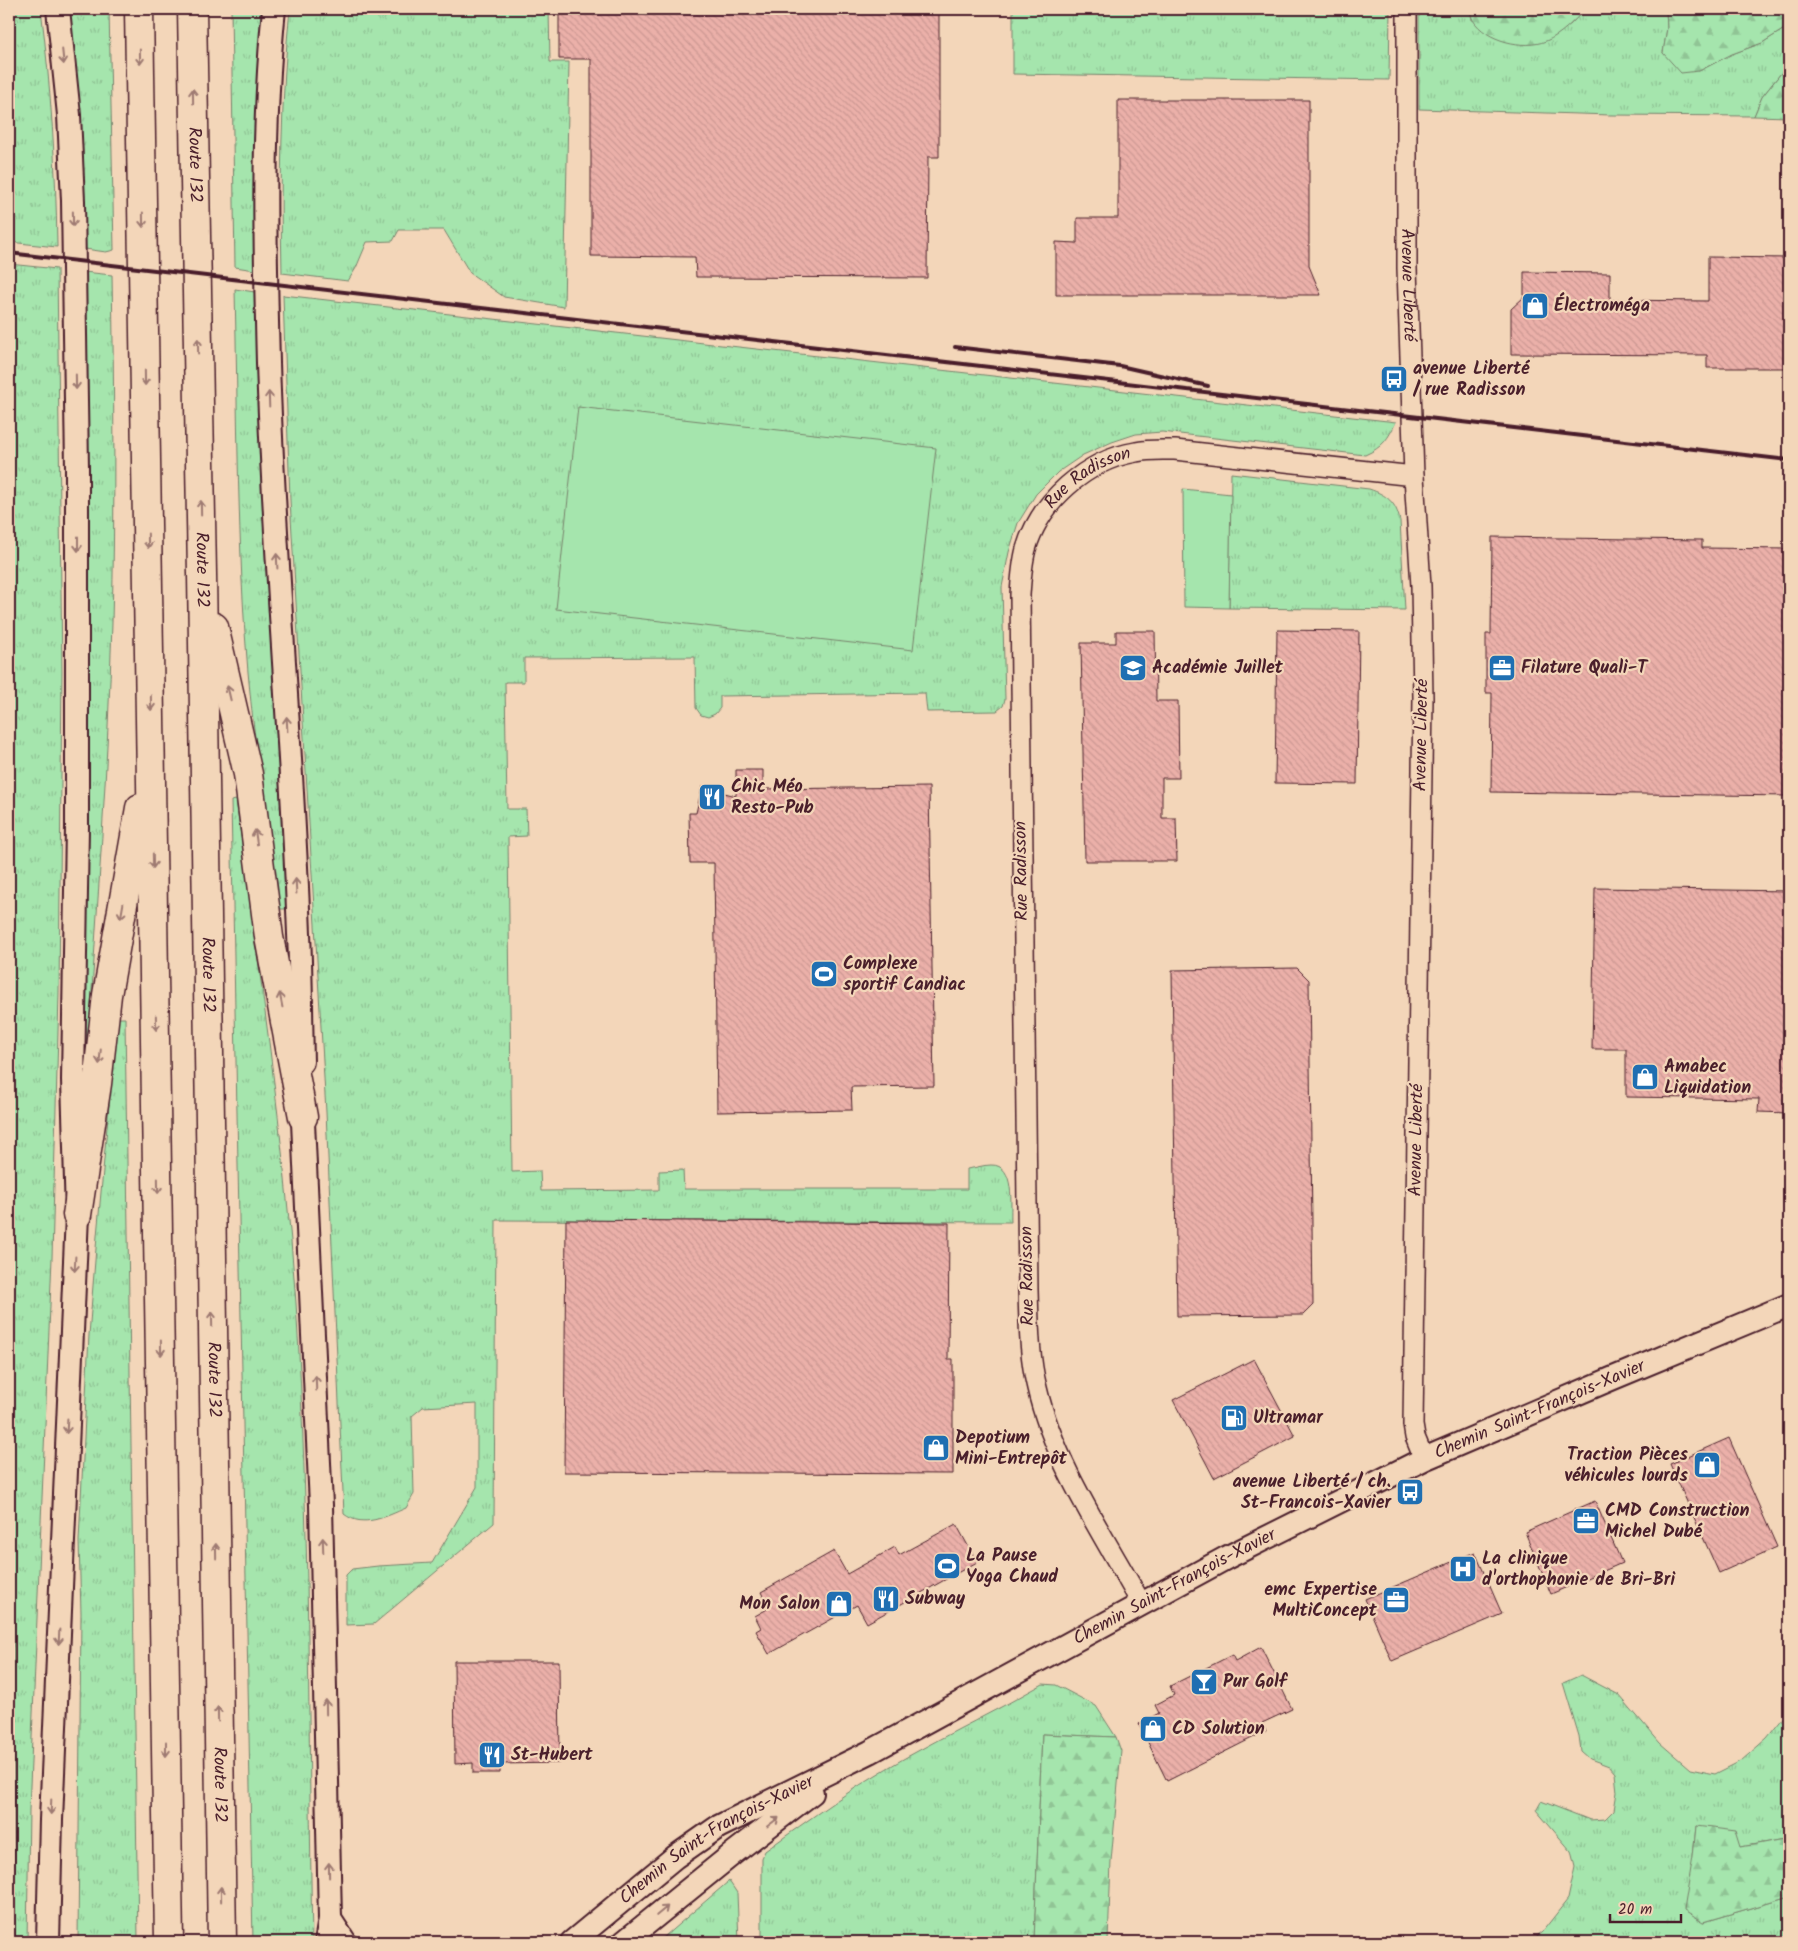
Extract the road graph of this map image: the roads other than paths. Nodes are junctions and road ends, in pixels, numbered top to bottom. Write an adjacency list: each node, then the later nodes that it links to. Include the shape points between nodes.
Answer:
1 (58, 9): 10 (street, one-way to 10, via 69,115 73,202 77,438 73,1080)
2 (139, 9): 8 (highway, one-way to 8)
3 (192, 9): 7 (highway, Route 132, one-way to 3)
4 (274, 9): 9 (street, one-way to 4, via 299,934 267,323 264,192)
5 (1407, 9): 6 (street, Avenue Liberté, via 1407,257)
6 (1414, 476): 12 (street, Avenue Liberté, via 1421,586 1423,698 1413,1426); 13 (street, Rue Radisson, via 1175,450 1137,452 1102,463 1072,482 1048,507 1036,526 1021,570 1021,819 1028,1290 1032,1358 1042,1408 1063,1459)
7 (202, 574): 9 (highway, one-way to 7, via 269,937 248,774); 18 (highway, Route 132, one-way to 7)
8 (152, 742): 10 (highway, one-way to 10, via 107,994 98,1084); 17 (highway, one-way to 17)
9 (302, 1117): 15 (street, one-way to 9, via 322,1538)
10 (77, 1215): 16 (street, one-way to 16)
11 (1789, 1305): 12 (street, Chemin Saint-François-Xavier)
12 (1424, 1459): 13 (street, Chemin Saint-François-Xavier)
13 (1141, 1603): 14 (street, Chemin Saint-François-Xavier)
14 (870, 1752): 21 (street, Chemin Saint-François-Xavier, via 705,1835); 22 (street, Chemin Saint-François-Xavier, one-way to 14, via 734,1852)
15 (330, 1919): 19 (street); 20 (street)
16 (48, 1942)
17 (169, 1942)
18 (222, 1942)
19 (326, 1942)
20 (345, 1942)
21 (572, 1942)
22 (624, 1942)

